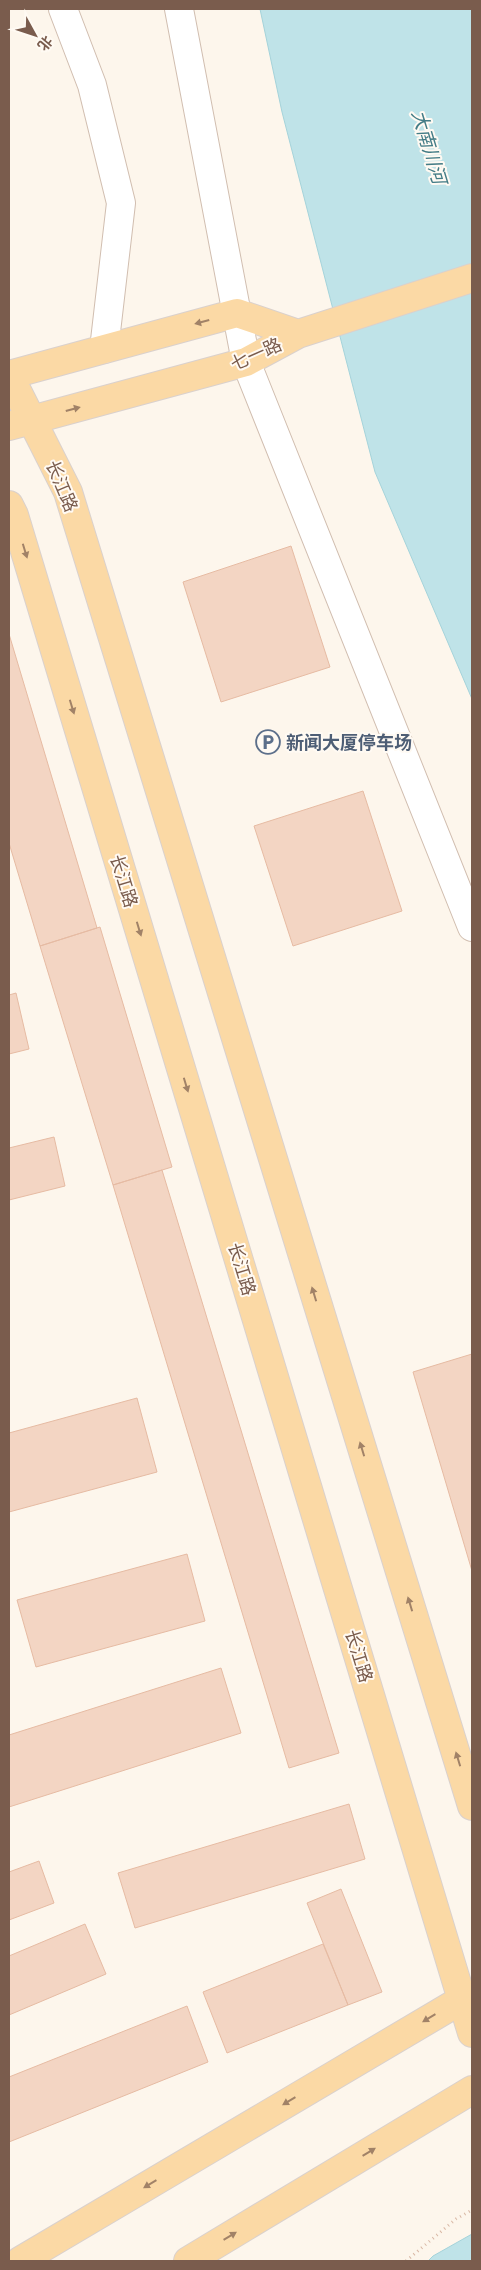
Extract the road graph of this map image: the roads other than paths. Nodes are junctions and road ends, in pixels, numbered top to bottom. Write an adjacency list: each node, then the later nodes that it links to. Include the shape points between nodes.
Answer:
1 (63, 9): 6 (street, via 92,85 122,203)
2 (179, 9): 4 (street)
3 (472, 278): 5 (main road)
4 (237, 312): 5 (main road, 七一路); 6 (main road, one-way to 6); 7 (street)
5 (298, 334): 7 (main road, 七一路)
6 (104, 349): 8 (main road)
7 (246, 362): 9 (main road, 七一路, one-way to 7); 11 (street)
8 (9, 375): 9 (main road, 长江路)
9 (20, 423): 12 (main road, 长江路, one-way to 9, via 68,492)
10 (9, 505): 13 (main road, 长江路, one-way to 13)
11 (472, 927)
12 (472, 1806)
13 (468, 1999): 14 (main road, 长江路); 16 (main road, one-way to 16)
14 (472, 2033)
15 (472, 2090): 17 (main road, one-way to 15)
16 (20, 2261)
17 (188, 2261)

